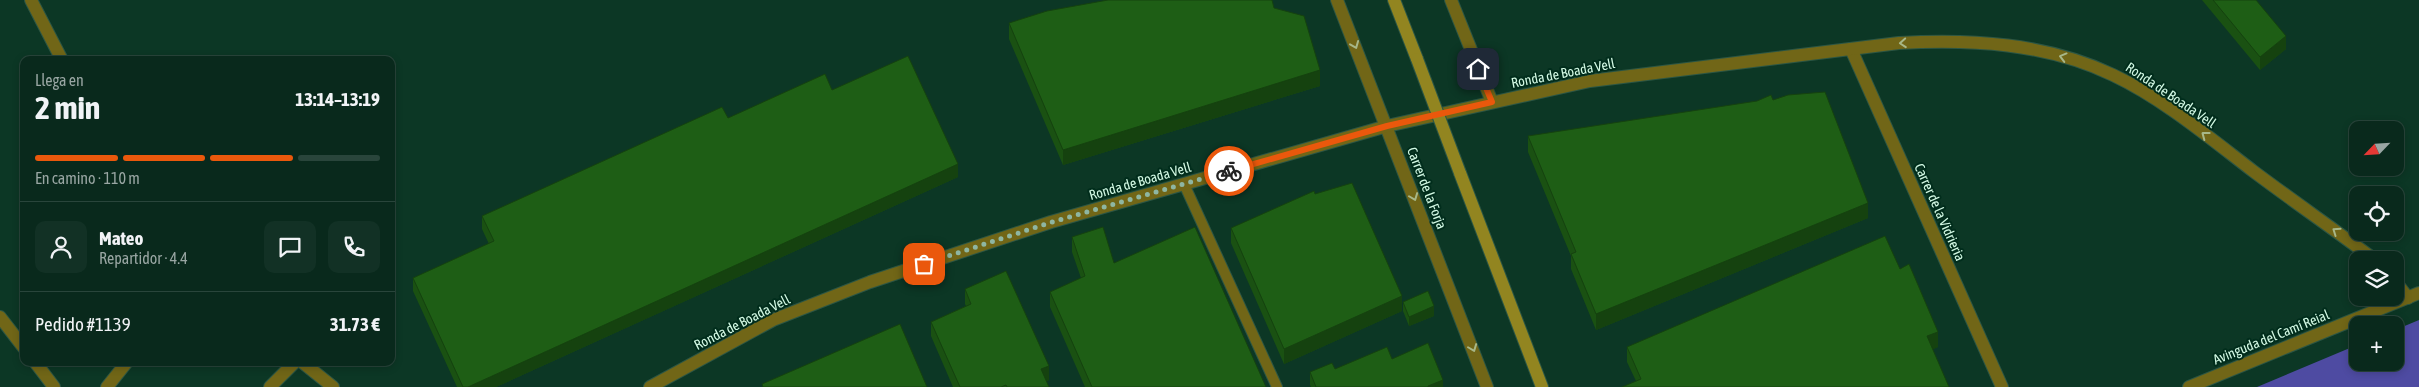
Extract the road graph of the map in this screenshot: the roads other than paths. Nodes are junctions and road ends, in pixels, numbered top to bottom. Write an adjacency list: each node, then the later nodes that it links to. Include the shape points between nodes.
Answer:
1 (31, 0): 6 (street)
2 (1337, 0): 8 (street, Carrer de la Forja, one-way to 8)
3 (1394, 0): 25 (main road, bridge)
4 (1451, 0): 7 (street)
5 (1851, 49): 7 (street, Ronda de Boada Vell, via 1590,81); 10 (street, Ronda de Boada Vell, one-way to 5, via 2198,130 2113,75 2070,59 1989,42 1947,40); 26 (street, Carrer de la Vidrieria)
6 (60, 56)
7 (1492, 102): 8 (street, Ronda de Boada Vell)
8 (1387, 126): 9 (street, Ronda de Boada Vell); 24 (street, Carrer de la Forja, one-way to 24)
9 (1184, 184): 22 (street, Ronda de Boada Vell, via 1052,222 870,282 773,320); 23 (lane)
10 (2363, 251)
11 (2413, 295): 27 (street, Avinguda del Camí Reial)
12 (0, 317): 13 (street)
13 (20, 343)
14 (38, 366): 18 (street)
15 (124, 366): 19 (street)
16 (291, 366): 20 (street)
17 (307, 366): 21 (street)
18 (54, 387)
19 (107, 387)
20 (270, 387)
21 (333, 387)
22 (650, 387)
23 (1277, 387)
24 (1487, 387)
25 (1542, 387)
26 (2002, 387)
27 (2189, 387)

